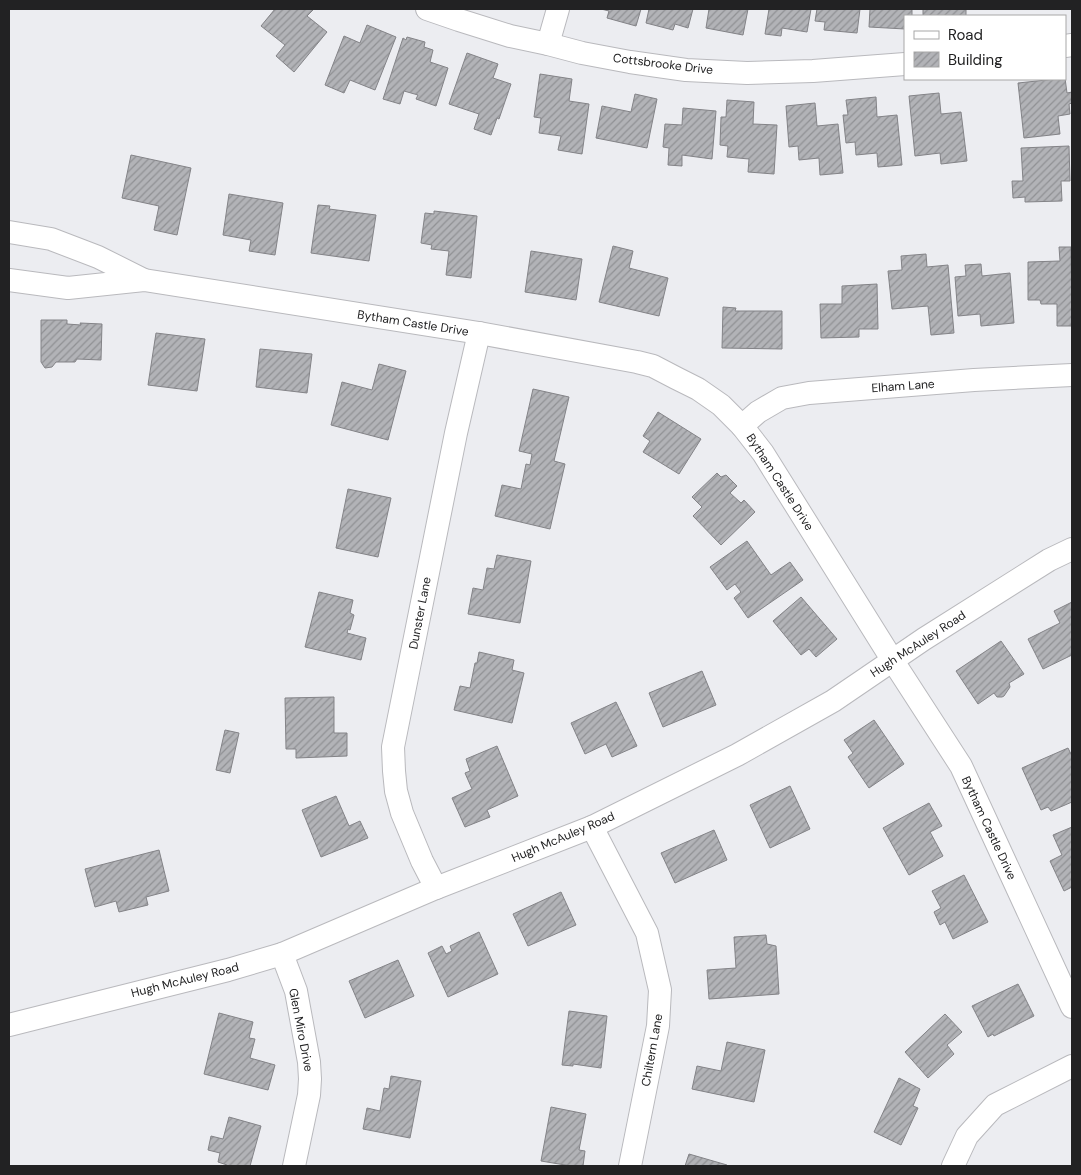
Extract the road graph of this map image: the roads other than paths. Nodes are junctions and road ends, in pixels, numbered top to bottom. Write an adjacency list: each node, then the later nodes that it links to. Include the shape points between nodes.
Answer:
1 (427, 9): 3 (street, Cottsbrooke Drive, via 510,36)
2 (558, 9): 3 (street)
3 (548, 44): 4 (street, Cottsbrooke Drive, via 592,55 686,70 747,73)
4 (904, 64)
5 (9, 232): 7 (street, Bytham Castle Drive, via 52,239)
6 (9, 280): 7 (street, Bytham Castle Drive, via 68,288)
7 (144, 280): 8 (street, Bytham Castle Drive)
8 (479, 333): 10 (street, Bytham Castle Drive, via 653,366 713,399); 14 (street, Dunster Lane, via 393,747 396,791 402,812)
9 (1072, 375): 10 (street, Elham Lane, via 810,393 782,398)
10 (742, 426): 12 (street, Bytham Castle Drive, via 763,453)
11 (1072, 549): 12 (street, Hugh McAuley Road, via 1049,560)
12 (893, 661): 13 (street, Hugh McAuley Road, via 737,756); 16 (street, Bytham Castle Drive, via 961,766)
13 (592, 826): 14 (street, Hugh McAuley Road); 20 (street, Chiltern Lane, via 646,933 660,990 658,1026)
14 (436, 888): 15 (street, Hugh McAuley Road)
15 (282, 954): 17 (street, Hugh McAuley Road); 19 (street, Glen Miro Drive, via 296,991 310,1079)
16 (1072, 1007)
17 (9, 1025)
18 (1072, 1066): 21 (street, via 995,1105 967,1136)
19 (294, 1166)
20 (630, 1166)
21 (953, 1166)

